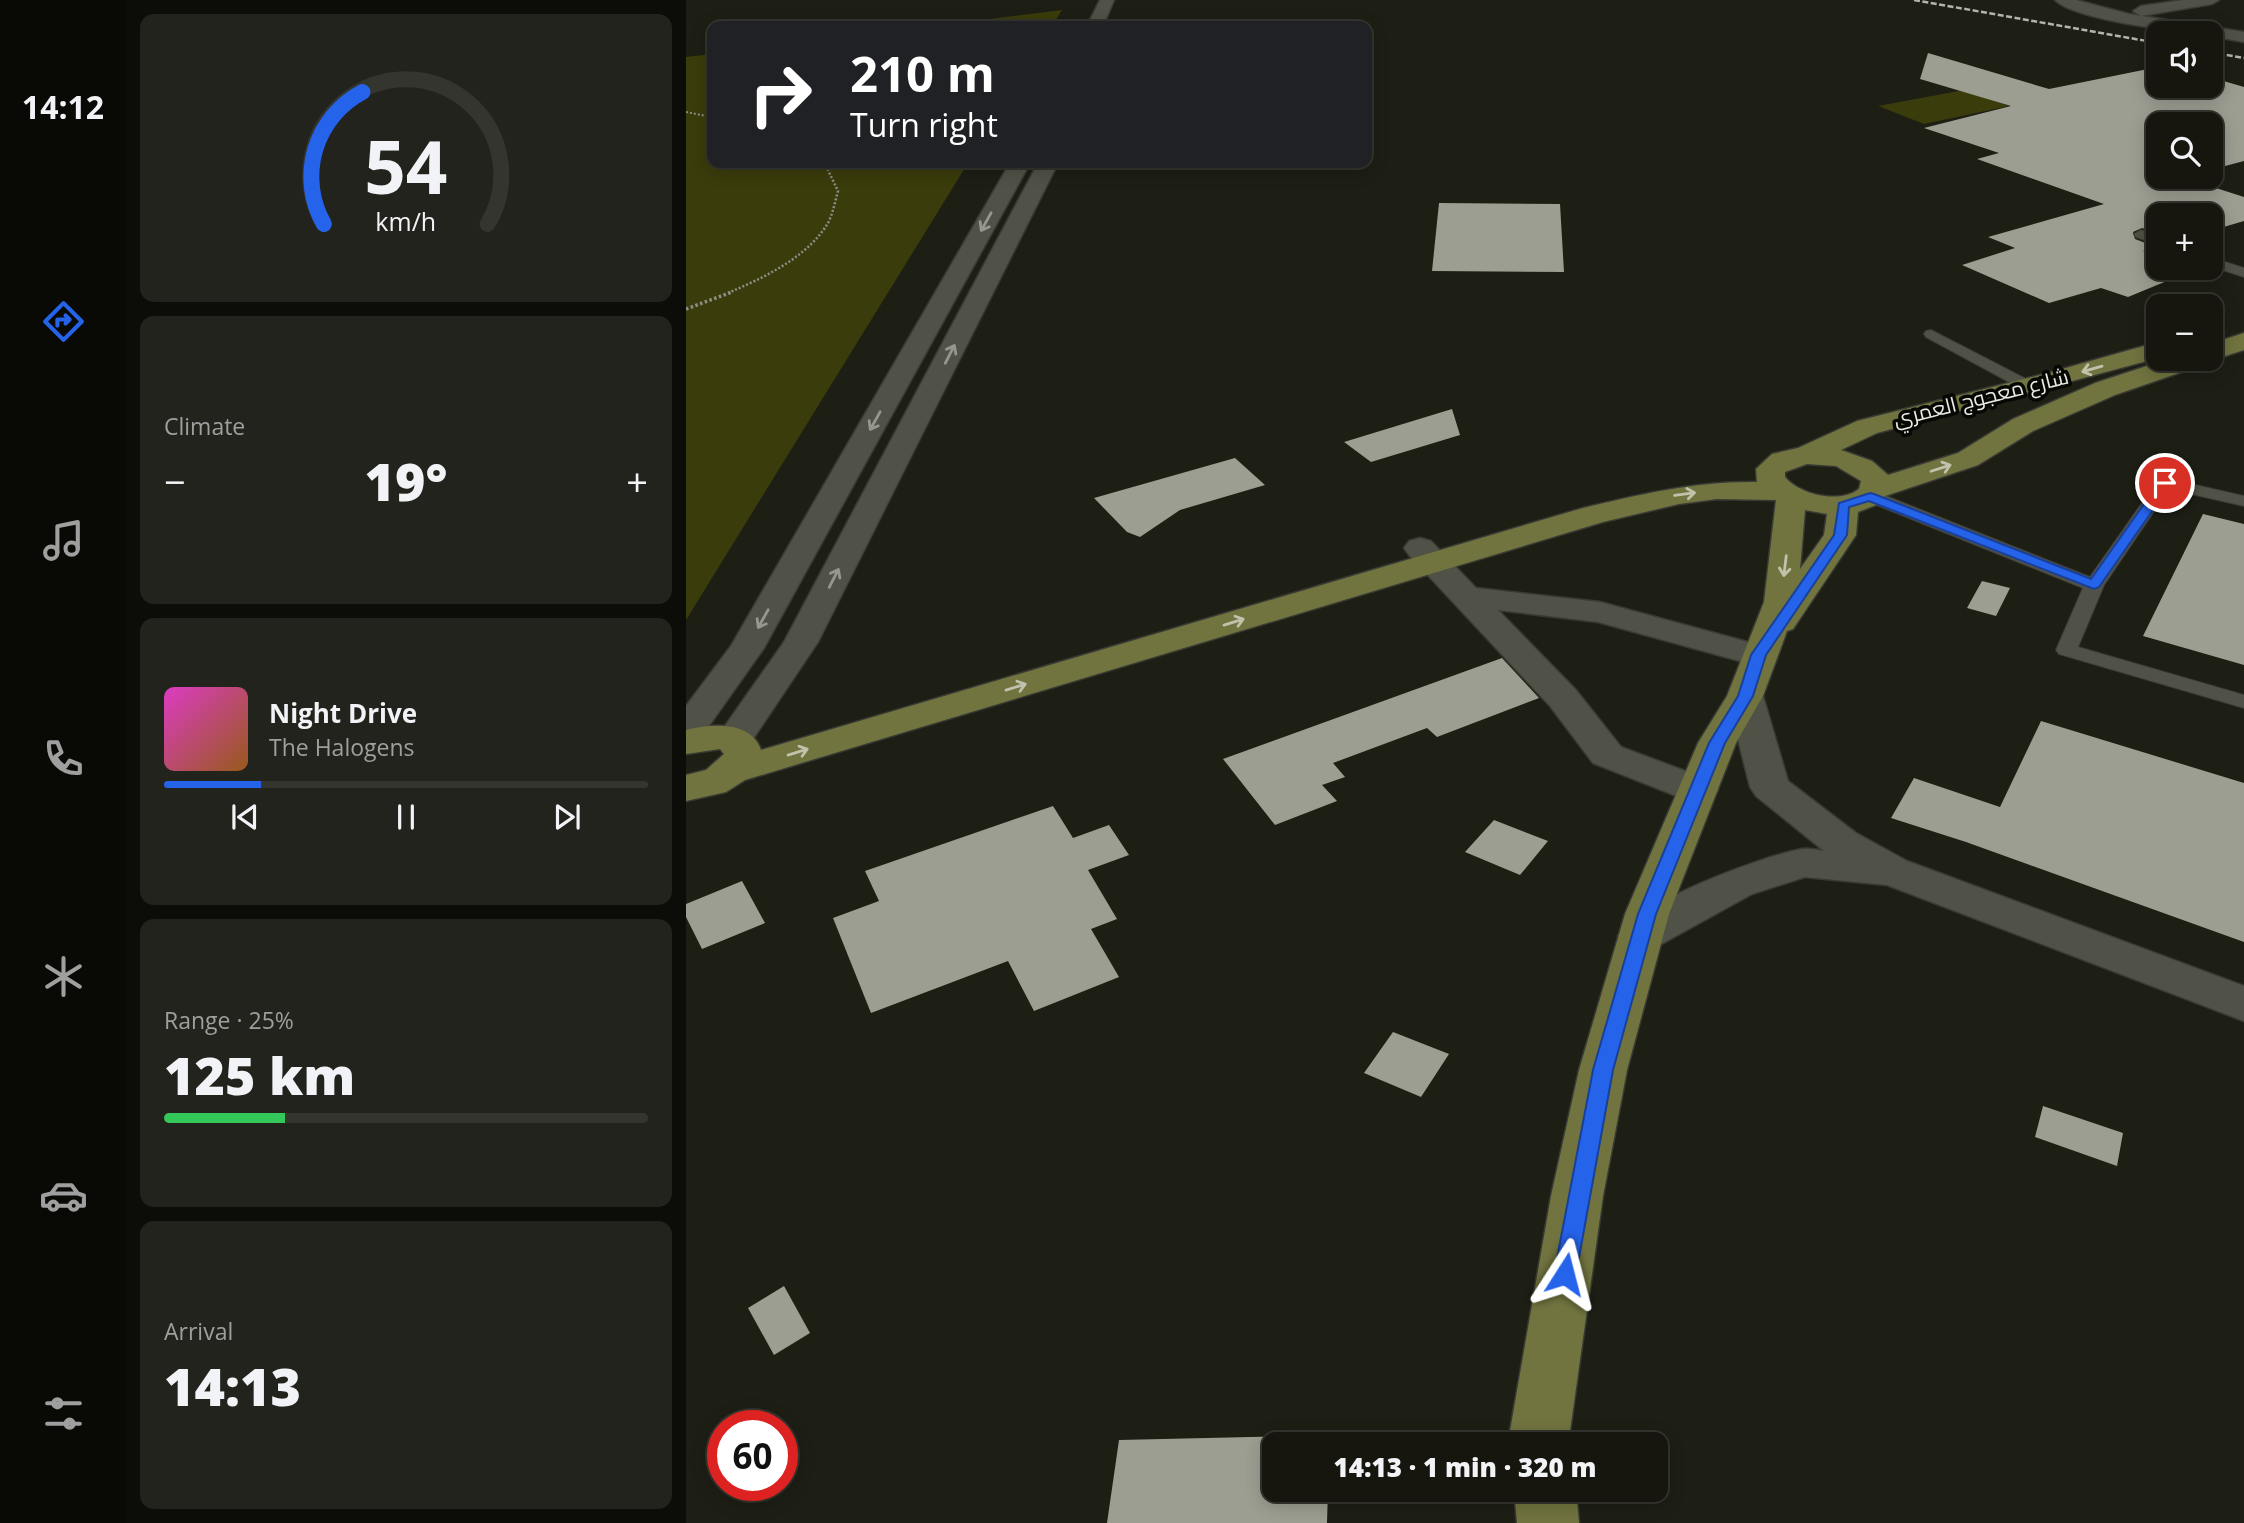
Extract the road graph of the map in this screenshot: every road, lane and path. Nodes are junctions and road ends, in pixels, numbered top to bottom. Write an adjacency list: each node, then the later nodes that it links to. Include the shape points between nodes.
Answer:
1 (1107, 0): 5 (street)
2 (2062, 0): 4 (street)
3 (2211, 0): 4 (street)
4 (2112, 15): 6 (street)
5 (1097, 21)
6 (2241, 36)
7 (686, 112): 8 (path)
8 (707, 116)
9 (827, 168): 16 (path, via 838,191 827,225 794,258 727,295)
10 (1017, 168): 34 (street, one-way to 34, via 747,648)
11 (1045, 168): 36 (street, one-way to 11, via 801,642)
12 (2141, 234): 13 (lane)
13 (2146, 236)
14 (2223, 266): 15 (lane)
15 (2244, 274)
16 (686, 309)
17 (2244, 325): 18 (main road)
18 (2223, 331)
19 (1931, 334): 24 (lane)
20 (2244, 341): 21 (main road)
21 (2223, 348)
22 (2146, 353): 24 (main road, شارع معجوج العمري, one-way to 24)
23 (2158, 371): 27 (main road, شارع معجوج العمري, one-way to 23, via 1968,459 2022,425)
24 (2028, 386): 25 (main road, شارع معجوج العمري, via 1867,427)
25 (1807, 455): 26 (main road, شارع معجوج العمري, via 1793,457); 27 (main road, via 1857,464 1876,480)
26 (1781, 485): 27 (main road, via 1826,506); 29 (main road, one-way to 26, via 1679,495); 29 (main road, via 1734,465 1699,468 1576,501); 32 (main road, one-way to 32, via 1781,602)
27 (1863, 497): 30 (lane); 32 (main road)
28 (2244, 501): 30 (lane, via 2165,483)
29 (1428, 555): 31 (street); 36 (main road)
30 (2094, 584): 33 (lane, via 2066,650)
31 (1469, 597): 32 (street, via 1600,612); 38 (street, via 1563,698 1607,755)
32 (1752, 676): 38 (main road); 39 (street, via 1770,786 1841,843)
33 (2244, 702)
34 (686, 732)
35 (686, 742): 36 (main road, via 710,736)
36 (735, 752): 37 (main road, via 706,785)
37 (686, 788)
38 (1698, 790): 40 (main road)
39 (1892, 871): 40 (street, via 1804,863 1737,884); 41 (street)
40 (1640, 936): 42 (main road, via 1603,1070 1580,1183)
41 (2244, 1004)
42 (1540, 1432)
43 (1546, 1502): 44 (main road)
44 (1548, 1523)

